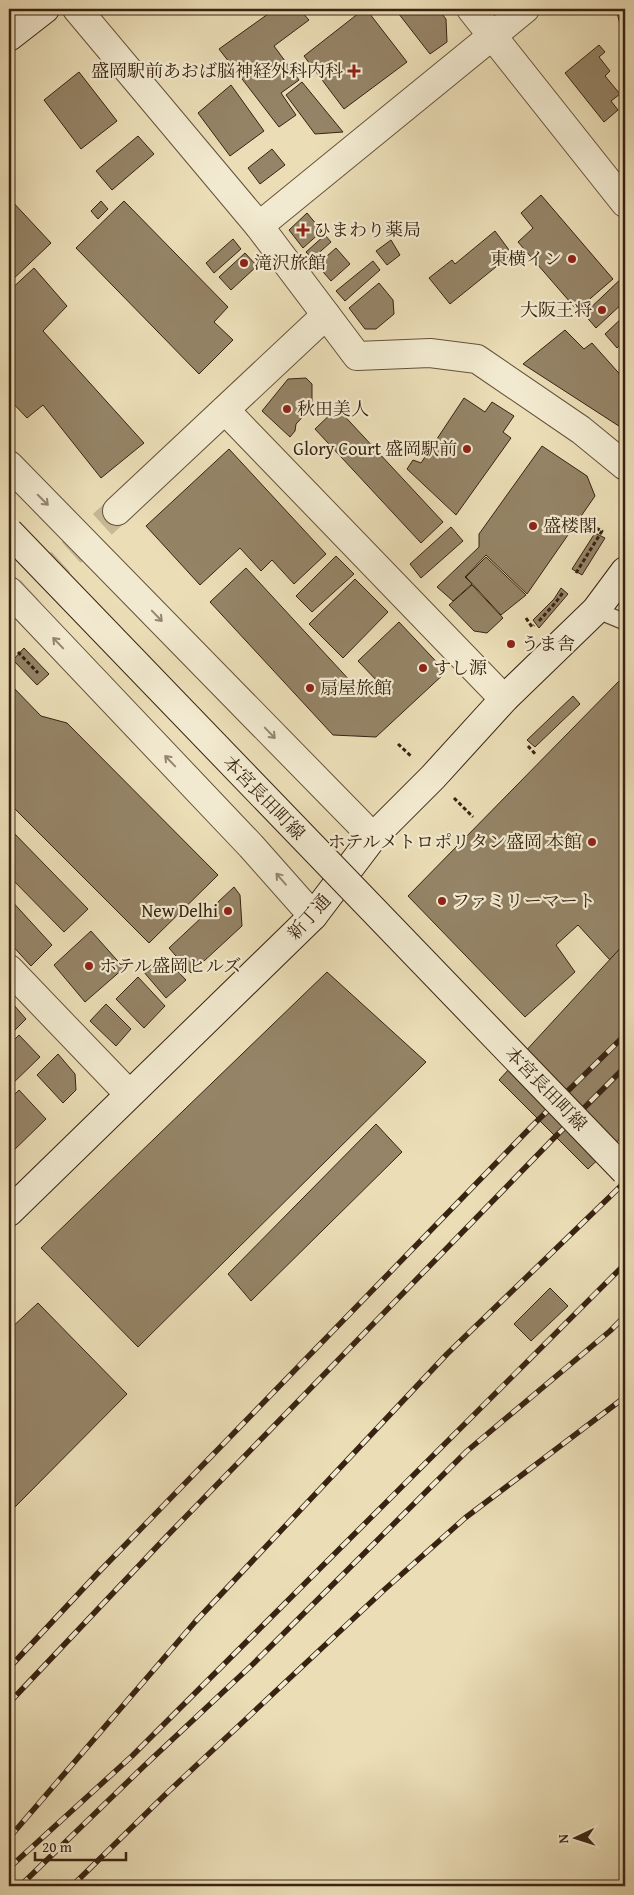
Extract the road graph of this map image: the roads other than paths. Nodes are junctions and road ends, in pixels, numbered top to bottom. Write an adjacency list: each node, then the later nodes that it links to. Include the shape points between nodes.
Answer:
1 (45, 9): 6 (street)
2 (77, 9): 8 (street)
3 (471, 9): 5 (street)
4 (525, 9): 5 (street)
5 (492, 35): 7 (street); 8 (street)
6 (9, 37)
7 (625, 203)
8 (259, 226): 9 (street)
9 (326, 314): 10 (street); 12 (street, via 357,356 430,353 476,359 581,430)
10 (225, 410): 13 (street); 19 (street)
11 (9, 466): 20 (street, one-way to 20)
12 (625, 466)
13 (117, 511)
14 (9, 532): 24 (street, 本宮長田町線, bridge)
15 (625, 571): 17 (street, 新丁通)
16 (9, 591): 21 (street, one-way to 16, via 252,846)
17 (596, 610): 18 (lane); 19 (street, 新丁通)
18 (625, 622)
19 (504, 698): 20 (street, 新丁通, via 433,777)
20 (373, 837): 21 (street, 新丁通)
21 (313, 916): 23 (street, 新丁通)
22 (9, 969): 23 (street)
23 (129, 1094): 25 (street, 新丁通)
24 (625, 1171)
25 (9, 1212)

